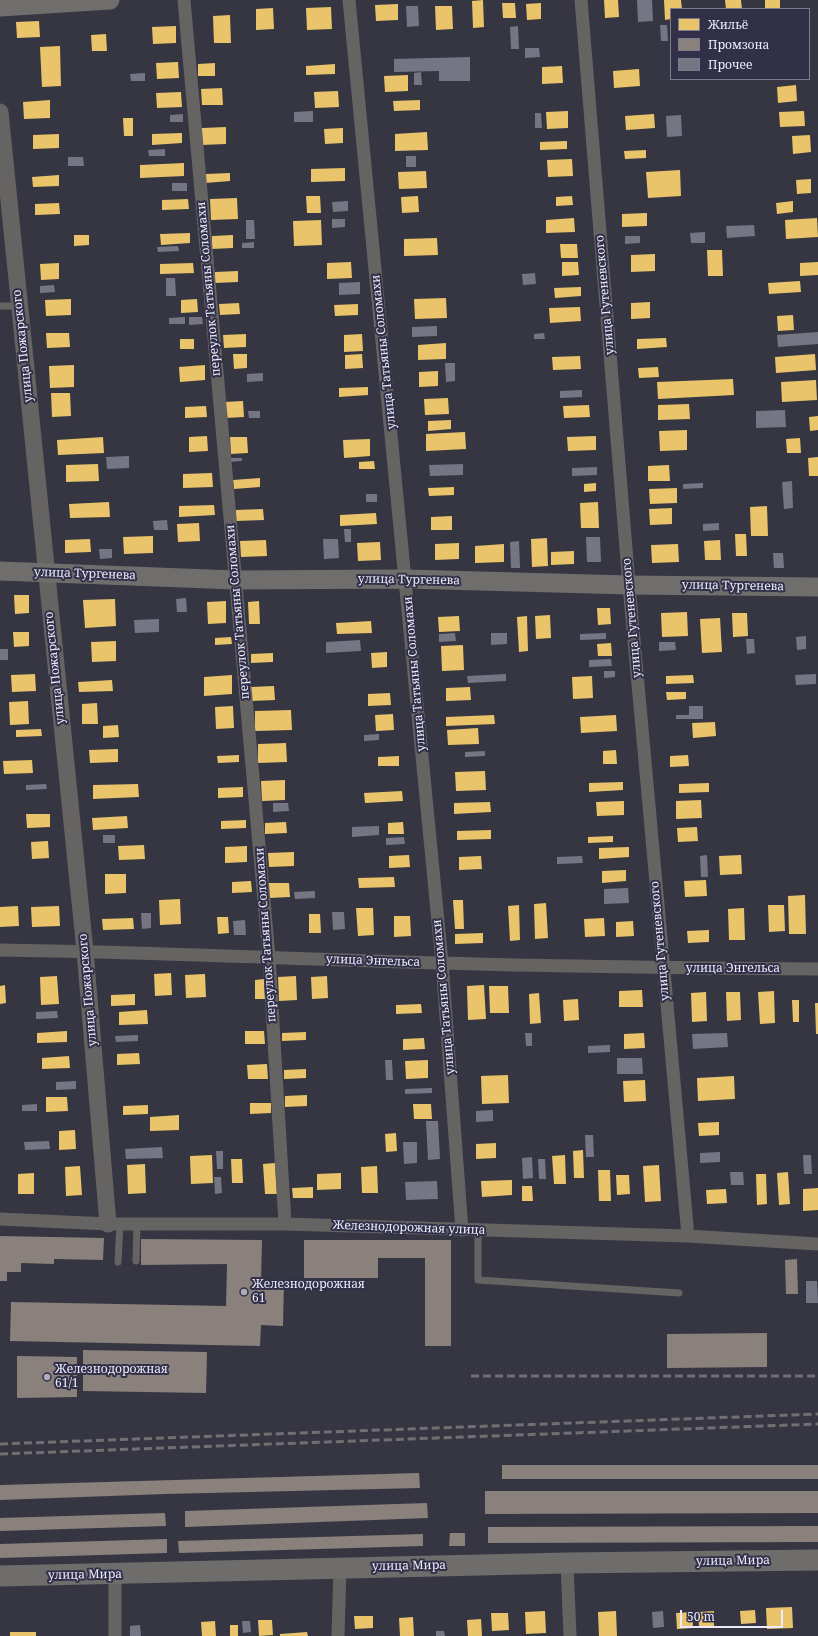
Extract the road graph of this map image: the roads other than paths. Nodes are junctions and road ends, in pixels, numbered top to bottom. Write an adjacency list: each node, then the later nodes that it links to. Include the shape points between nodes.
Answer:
1 (110, 0): 5 (main road)
2 (184, 0): 12 (street, переулок Татьяны Соломахи)
3 (349, 0): 11 (street, улица Татьяны Соломахи)
4 (581, 0): 13 (street, улица Гутеневского)
5 (0, 7)
6 (0, 112): 8 (street, улица Пожарского)
7 (0, 306): 8 (lane)
8 (19, 306): 10 (street, улица Пожарского)
9 (0, 572): 10 (main road, улица Тургенева)
10 (46, 572): 12 (main road, улица Тургенева); 16 (street, улица Пожарского)
11 (406, 579): 12 (main road, улица Тургенева); 13 (main road, улица Тургенева); 18 (street, улица Татьяны Соломахи)
12 (235, 580): 17 (street, переулок Татьяны Соломахи)
13 (629, 585): 14 (main road, улица Тургенева); 19 (street, улица Гутеневского)
14 (818, 588)
15 (0, 950): 16 (street, улица Энгельса)
16 (85, 951): 17 (street, улица Энгельса); 22 (street, улица Пожарского)
17 (269, 957): 18 (street, улица Энгельса); 24 (street, переулок Татьяны Соломахи)
18 (442, 963): 19 (street, улица Энгельса); 25 (street, улица Татьяны Соломахи)
19 (663, 968): 20 (street, улица Энгельса); 27 (street, улица Гутеневского)
20 (818, 969)
21 (0, 1219): 22 (street, Железнодорожная улица)
22 (114, 1224): 23 (street, Железнодорожная улица); 30 (lane)
23 (136, 1224): 24 (street, Железнодорожная улица); 29 (lane)
24 (285, 1224): 25 (street, Железнодорожная улица)
25 (462, 1230): 26 (street, Железнодорожная улица)
26 (478, 1230): 27 (street, Железнодорожная улица); 31 (lane, via 478,1280)
27 (688, 1236): 28 (street, Железнодорожная улица)
28 (818, 1244)
29 (136, 1261)
30 (118, 1262)
31 (679, 1293)
32 (818, 1560): 33 (main road, улица Мира)
33 (566, 1563): 34 (main road, улица Мира); 39 (street)
34 (340, 1568): 35 (main road, улица Мира); 38 (street)
35 (114, 1574): 36 (main road, улица Мира); 37 (street)
36 (0, 1576)
37 (115, 1636)
38 (338, 1636)
39 (570, 1636)

